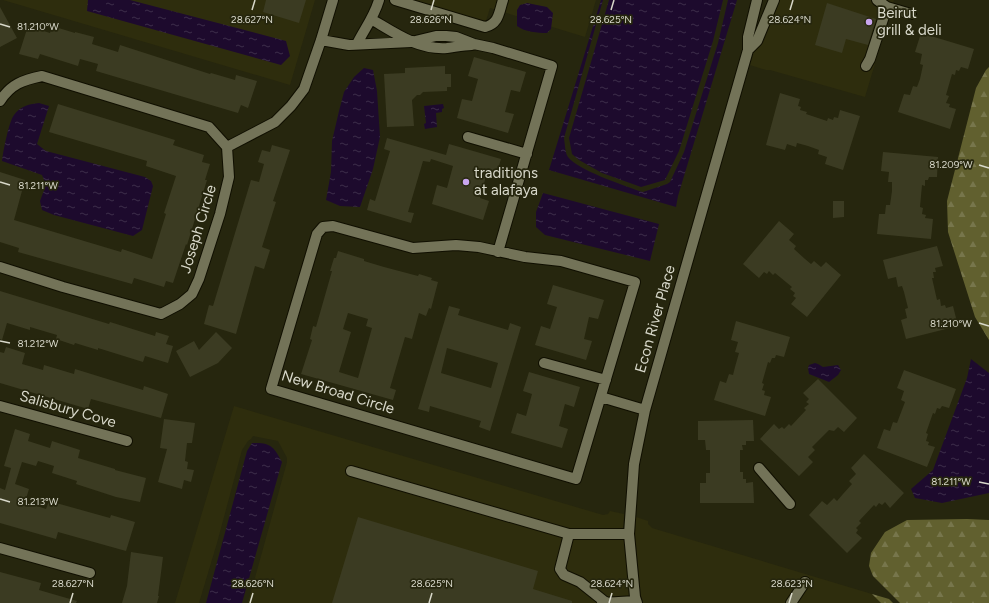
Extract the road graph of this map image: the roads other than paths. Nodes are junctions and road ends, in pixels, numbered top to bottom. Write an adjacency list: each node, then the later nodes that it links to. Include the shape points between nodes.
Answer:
1 (333, 0): 11 (street)
2 (379, 0): 10 (street)
3 (395, 0): 4 (street, via 485,27 491,26 497,20)
4 (503, 0)
5 (757, 0): 14 (street, Econ River Place, via 748,37)
6 (774, 0): 14 (street, Econ River Place, via 757,41)
7 (877, 0): 8 (street)
8 (887, 6): 9 (street); 15 (street)
9 (911, 14)
10 (371, 19): 12 (street); 13 (street)
11 (321, 40): 13 (street); 18 (street, via 304,89 290,106 274,122)
12 (411, 42): 13 (street); 19 (street, via 436,36 456,37 552,66)
13 (357, 44)
14 (748, 50): 26 (street, Econ River Place)
15 (866, 66)
16 (0, 101): 18 (street, via 6,93 24,80 42,76 209,127)
17 (468, 137): 19 (street)
18 (227, 147): 21 (street, Joseph Circle, via 229,177 220,214 200,279 192,294 180,304 161,314)
19 (527, 154): 20 (street)
20 (498, 252): 23 (street, New Broad Circle, via 561,261 635,282); 24 (street, New Broad Circle, via 456,245 413,248 333,226 323,227 317,234 271,389 576,479)
21 (0, 267)
22 (544, 363): 23 (street)
23 (606, 380): 24 (street, New Broad Circle)
24 (601, 397): 26 (street)
25 (0, 406): 27 (street, Salisbury Cove)
26 (645, 410): 32 (street, Econ River Place, via 634,464)
27 (127, 441)
28 (759, 468): 30 (street)
29 (351, 471): 31 (street)
30 (790, 504)
31 (569, 534): 32 (street); 36 (street, via 560,569 564,575 580,582)
32 (629, 534): 37 (street, Econ River Place)
33 (0, 548): 34 (street)
34 (90, 573)
35 (805, 582): 38 (street)
36 (603, 602): 37 (street)
37 (636, 602)
38 (791, 603)

